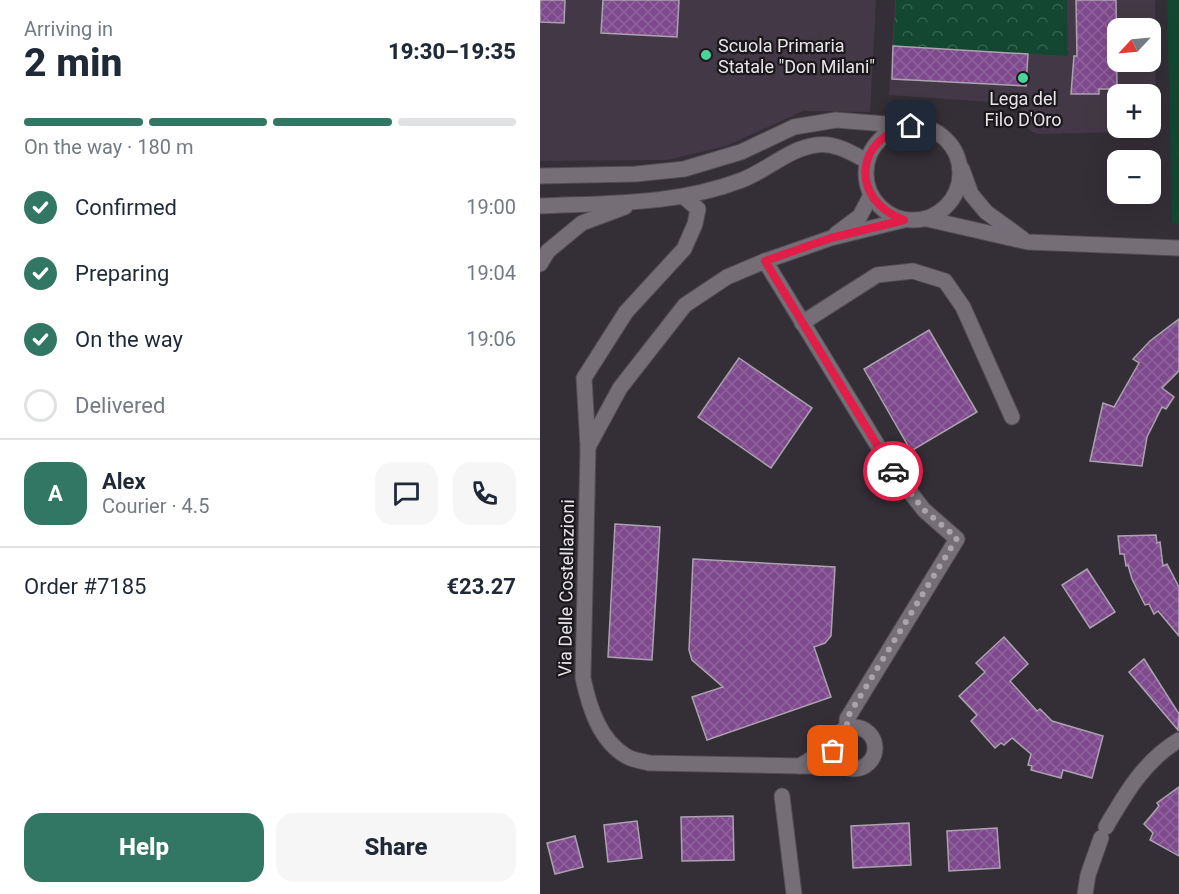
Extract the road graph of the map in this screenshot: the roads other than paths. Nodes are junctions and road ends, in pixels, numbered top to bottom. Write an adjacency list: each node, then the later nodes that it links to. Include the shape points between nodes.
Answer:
1 (911, 126): 2 (street, via 939,134); 3 (street, via 883,136); 4 (street, via 836,120 794,127 741,152 684,169)
2 (956, 155): 9 (street, via 960,181 956,194 939,213); 12 (street, via 971,194 986,212)
3 (867, 161): 5 (street, via 865,173); 6 (street, via 846,149 818,144 790,153 744,180)
4 (540, 176)
5 (871, 195): 10 (street, via 879,207); 11 (street, Via Delle Costellazioni, via 860,216)
6 (684, 197): 7 (street); 18 (street, Via Delle Costellazioni, via 698,209 684,249 626,312 584,378)
7 (639, 202): 8 (street); 15 (street, via 582,223 548,251)
8 (540, 206)
9 (927, 219): 10 (street); 12 (street)
10 (904, 220): 11 (street, Via Delle Costellazioni)
11 (831, 238): 14 (street, Via Delle Costellazioni)
12 (1028, 242): 13 (street)
13 (1179, 248)
14 (765, 261): 16 (street); 18 (street, Via Delle Costellazioni, via 727,277 685,305 620,388)
15 (540, 264)
16 (802, 323): 17 (street, via 877,275 913,271 945,281 963,307); 19 (street, via 892,470 924,510 957,538 847,718)
17 (1012, 417)
18 (588, 447): 22 (street, Via Delle Costellazioni, via 583,678 586,696 601,730 627,757 649,763)
19 (847, 728): 21 (street, via 838,734); 23 (street, Via Delle Costellazioni, via 864,728 875,741 876,750 874,758 861,769)
20 (1179, 740): 26 (street, via 1166,747 1130,786 1104,833)
21 (833, 745): 22 (street); 23 (street, via 835,757)
22 (800, 766): 23 (street, Via Delle Costellazioni)
23 (844, 767)
24 (782, 796): 25 (street)
25 (794, 894)
26 (1085, 894)

